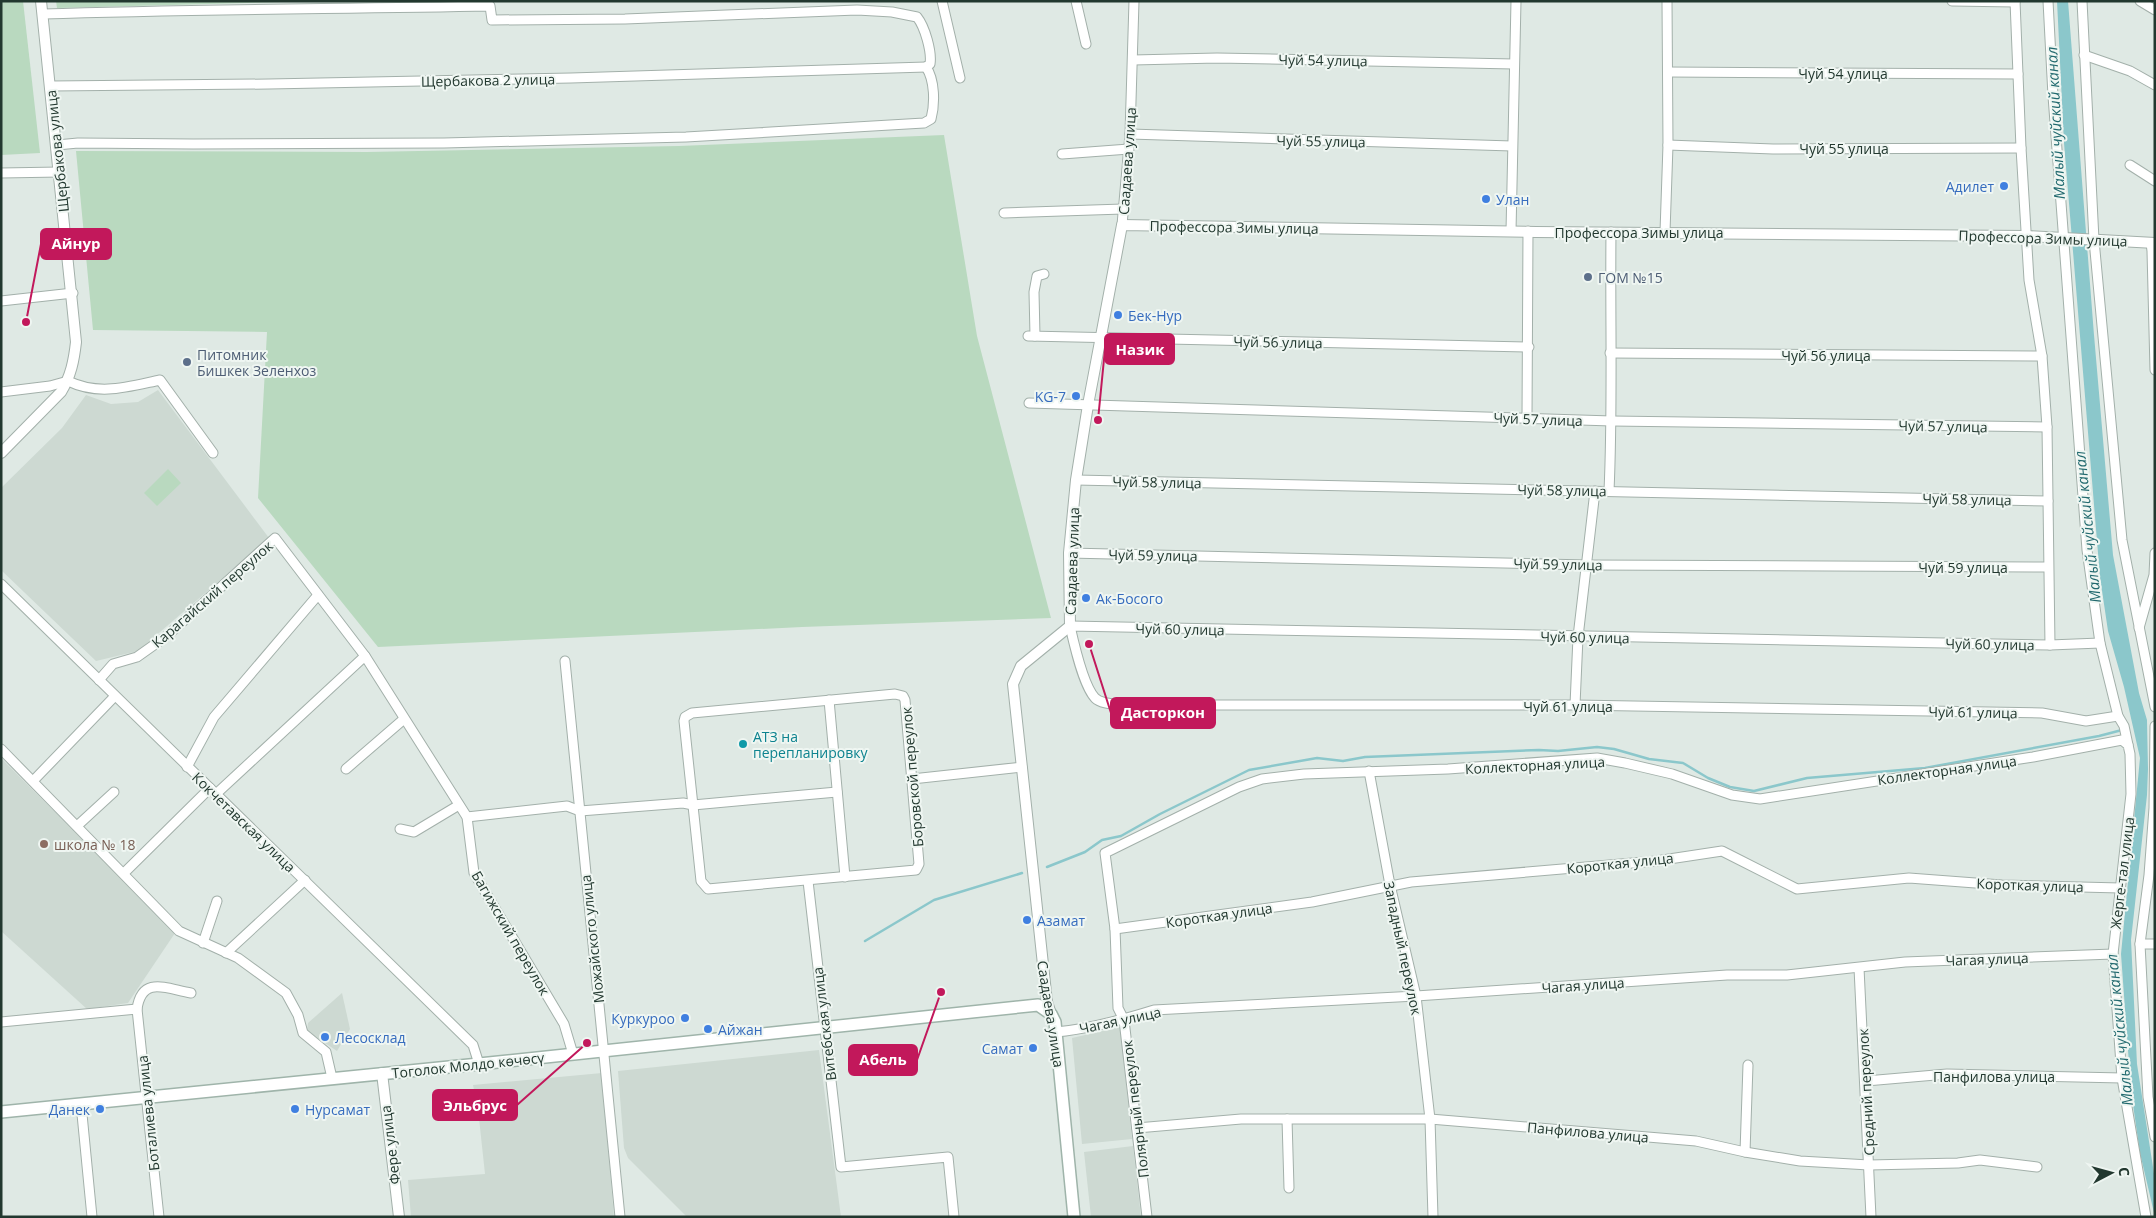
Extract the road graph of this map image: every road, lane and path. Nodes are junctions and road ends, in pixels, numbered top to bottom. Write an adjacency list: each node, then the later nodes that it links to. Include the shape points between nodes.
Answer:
1 (42, 1): 13 (street, Щербакова улица)
2 (942, 1): 21 (street)
3 (1076, 1): 14 (street)
4 (1134, 1): 16 (street, Саадаева улица)
5 (1516, 1): 17 (street)
6 (1667, 1): 19 (street)
7 (1952, 1): 8 (street)
8 (2015, 1): 20 (street)
9 (2048, 1): 43 (street)
10 (2082, 1): 15 (street)
11 (2140, 1): 12 (street)
12 (2155, 10)
13 (43, 14): 18 (street, via 490,6 492,20 624,19 857,10 892,12 917,17 931,59); 23 (street, Щербакова улица)
14 (1086, 44)
15 (2084, 55): 22 (street, via 2130,71); 44 (street)
16 (1133, 60): 17 (street, Чуй 54 улица, via 1216,58); 24 (street, Саадаева улица)
17 (1514, 64): 27 (street)
18 (926, 67): 23 (street, Щербакова 2 улица, via 571,78); 25 (street, via 930,72 933,112 931,119 924,123 666,138 444,143 78,142)
19 (1668, 72): 20 (street, Чуй 54 улица); 26 (street)
20 (2018, 74): 28 (street)
21 (960, 78)
22 (2155, 85)
23 (50, 86): 25 (street, Щербакова улица)
24 (1130, 134): 27 (street, Чуй 55 улица); 29 (street, Саадаева улица)
25 (57, 145): 32 (street, Щербакова улица)
26 (1668, 145): 28 (street, Чуй 55 улица); 41 (street)
27 (1512, 146): 38 (street)
28 (2021, 148): 42 (street)
29 (1129, 150): 30 (street); 35 (street, Саадаева улица)
30 (1062, 154)
31 (2130, 165): 34 (street)
32 (60, 172): 33 (street); 47 (street, Щербакова улица)
33 (1, 173)
34 (2155, 181)
35 (1123, 210): 36 (street); 37 (street, Саадаева улица)
36 (1004, 213)
37 (1122, 225): 38 (street, Профессора Зимы улица); 49 (street, Саадаева улица)
38 (1511, 231): 39 (street, Профессора Зимы улица)
39 (1528, 231): 40 (street, Профессора Зимы улица); 50 (street)
40 (1611, 232): 41 (street, Профессора Зимы улица); 51 (street)
41 (1666, 232): 42 (street, Профессора Зимы улица)
42 (2027, 236): 43 (street, Профессора Зимы улица); 53 (street, via 2029,280)
43 (2063, 238): 44 (street, Профессора Зимы улица); 79 (street, via 2087,550)
44 (2094, 240): 45 (street, Профессора Зимы улица); 77 (street, via 2122,540)
45 (2153, 243): 52 (street)
46 (1044, 274): 49 (street, Чуй 56 улица, via 1037,276 1032,336)
47 (72, 293): 48 (street); 55 (street, Щербакова улица, via 76,342)
48 (1, 300)
49 (1100, 338): 50 (street, Чуй 56 улица); 58 (street, Саадаева улица)
50 (1528, 348): 59 (street)
51 (1610, 353): 53 (street, Чуй 56 улица); 60 (street)
52 (2154, 354): 54 (street)
53 (2042, 356): 61 (street)
54 (2155, 370)
55 (68, 381): 56 (street); 62 (street, Щербакова улица, via 51,404); 63 (street, via 83,388 100,390 160,380)
56 (1, 392)
57 (1029, 403): 58 (street, Чуй 57 улица)
58 (1088, 405): 59 (street, Чуй 57 улица); 64 (street, Саадаева улица)
59 (1527, 418): 60 (street, Чуй 57 улица)
60 (1612, 421): 61 (street, Чуй 57 улица); 66 (street)
61 (2046, 427): 67 (street)
62 (1, 453)
63 (213, 453)
64 (1076, 480): 65 (street, Чуй 58 улица); 70 (street, Саадаева улица)
65 (1595, 491): 66 (street, Чуй 58 улица); 71 (street)
66 (1609, 491): 67 (street, Чуй 58 улица)
67 (2048, 501): 72 (street)
68 (275, 538): 75 (street, Багижский переулок); 83 (street, Карагайский переулок, via 168,635 137,657 113,664)
69 (2155, 553): 73 (street)
70 (1069, 554): 71 (street, Чуй 59 улица); 76 (street, Саадаева улица)
71 (1587, 564): 72 (street, Чуй 59 улица); 78 (street)
72 (2048, 567): 80 (street)
73 (2155, 575): 77 (street)
74 (1, 584): 83 (street, Кокчетавская улица)
75 (318, 595): 81 (street, Багижский переулок); 94 (street, via 214,717)
76 (1070, 626): 78 (street, Чуй 60 улица); 86 (street, Чуй 61 улица, via 1082,672 1095,698 1103,702 1122,705); 95 (street, Саадаева улица, via 1021,666 1013,684)
77 (2139, 630): 87 (street)
78 (1578, 636): 80 (street, Чуй 60 улица); 86 (street)
79 (2100, 643): 80 (street, Чуй 60 улица); 88 (street)
80 (2050, 645)
81 (365, 656): 89 (street, Багижский переулок); 100 (street)
82 (565, 661): 105 (street, Можайского улица)
83 (98, 680): 84 (street, Кокчетавская улица)
84 (115, 696): 94 (street, Кокчетавская улица); 99 (street)
85 (828, 700): 98 (street, Боровской переулок, via 902,696); 102 (street); 104 (street, Боровской переулок, via 688,714 684,720)
86 (1574, 706): 88 (street, Чуй 61 улица, via 2042,713 2086,721)
87 (2155, 707)
88 (2118, 716): 92 (street, Жерге-тал улица, via 2124,726)
89 (404, 719): 96 (street); 103 (street, Багижский переулок)
90 (2155, 726): 91 (street)
91 (2154, 740): 111 (street)
92 (2125, 742): 97 (street, Коллекторная улица, via 1760,799 1732,795 1672,774 1597,758 1448,769); 116 (street, Жерге-тал улица, via 2131,794)
93 (1, 749): 99 (street)
94 (187, 767): 100 (street, Кокчетавская улица)
95 (1022, 767): 98 (street); 128 (street, Саадаева улица, via 1047,1002)
96 (346, 769)
97 (1369, 771): 109 (street, Коллекторная улица, via 1304,774 1262,779 1239,786); 115 (street, Западный переулок)
98 (912, 779): 112 (street, Боровской переулок, via 918,867 913,871)
99 (33, 781): 107 (street)
100 (213, 791): 110 (street); 113 (street, Кокчетавская улица)
101 (114, 792): 107 (street)
102 (837, 792): 104 (street); 112 (street)
103 (459, 805): 106 (street, Багижский переулок); 108 (street, via 414,832)
104 (693, 805): 105 (street, via 683,803); 114 (street, Боровской переулок, via 701,881 708,890)
105 (580, 812): 106 (street, via 567,806); 133 (street, Можайского улица)
106 (467, 817): 134 (street, Багижский переулок, via 474,872 564,1024)
107 (77, 826): 110 (street)
108 (400, 828)
109 (1105, 853): 118 (street, Полярный переулок)
110 (124, 873): 119 (street, via 179,932)
111 (2152, 876): 120 (street)
112 (845, 877): 114 (street, Боровской переулок)
113 (305, 880): 122 (street); 135 (street, Кокчетавская улица, via 474,1045)
114 (808, 881): 131 (street, Витебская улица)
115 (1390, 886): 116 (street, Короткая улица, via 1656,861 1722,851 1797,889 1909,878 2002,885); 118 (street, Короткая улица, via 1312,902); 126 (street, Западный переулок)
116 (2120, 888): 123 (street, Жерге-тал улица)
117 (217, 901): 119 (street)
118 (1115, 929): 129 (street, Полярный переулок, via 1118,1008)
119 (203, 943): 122 (street)
120 (2140, 944): 121 (street); 142 (street)
121 (2155, 944)
122 (226, 953): 138 (street, via 286,993 304,1033 326,1052)
123 (2113, 954): 124 (street, Чагая улица, via 1905,962); 139 (street, Жерге-тал улица)
124 (1859, 968): 126 (street, Чагая улица); 140 (street, Средний переулок)
125 (191, 993): 127 (street, via 149,987 140,995)
126 (1416, 996): 129 (street, Чагая улица, via 1154,1010); 146 (street, Западный переулок)
127 (137, 1009): 130 (street); 141 (street, Боталиева улица)
128 (1051, 1014): 131 (main road, Тоголок Молдо көчөсү, via 1038,1005); 132 (main road, Саадаева улица)
129 (1124, 1020): 132 (street, Чагая улица); 147 (street, Полярный переулок)
130 (1, 1022)
131 (825, 1028): 133 (main road, Тоголок Молдо көчөсү); 157 (street, Витебская улица, via 841,1167 948,1157)
132 (1056, 1032): 158 (main road, Саадаева улица)
133 (603, 1051): 134 (main road, Тоголок Молдо көчөсү); 156 (street, Можайского улица)
134 (573, 1054): 135 (main road, Тоголок Молдо көчөсү)
135 (480, 1064): 137 (main road, Тоголок Молдо көчөсү)
136 (1748, 1065): 149 (street)
137 (382, 1073): 138 (main road, Тоголок Молдо көчөсү); 155 (street, Фере улица)
138 (332, 1078): 141 (main road, Тоголок Молдо көчөсү)
139 (2122, 1078): 140 (street, Панфилова улица, via 1947,1074); 162 (street, Жерге-тал улица)
140 (1866, 1081): 150 (street, Средний переулок)
141 (147, 1097): 143 (main road, Тоголок Молдо көчөсү); 154 (street, Боталиева улица)
142 (2151, 1097): 148 (street)
143 (81, 1104): 144 (main road, Тоголок Молдо көчөсү); 153 (street)
144 (1, 1112)
145 (1287, 1119): 146 (street, Панфилова улица); 147 (street, Панфилова улица, via 1241,1119); 152 (street)
146 (1430, 1119): 149 (street, Панфилова улица, via 1696,1141); 160 (street, Западный переулок)
147 (1137, 1128): 159 (street, Полярный переулок)
148 (2155, 1137)
149 (1745, 1152): 150 (street, Панфилова улица)
150 (1869, 1165): 151 (street, Панфилова улица, via 1980,1160); 161 (street, Средний переулок)
151 (2037, 1167)
152 (1290, 1188)
153 (92, 1217)
154 (160, 1217)
155 (398, 1217)
156 (620, 1217)
157 (954, 1217)
158 (1074, 1217)
159 (1147, 1217)
160 (1433, 1217)
161 (1870, 1217)
162 (2146, 1217)

